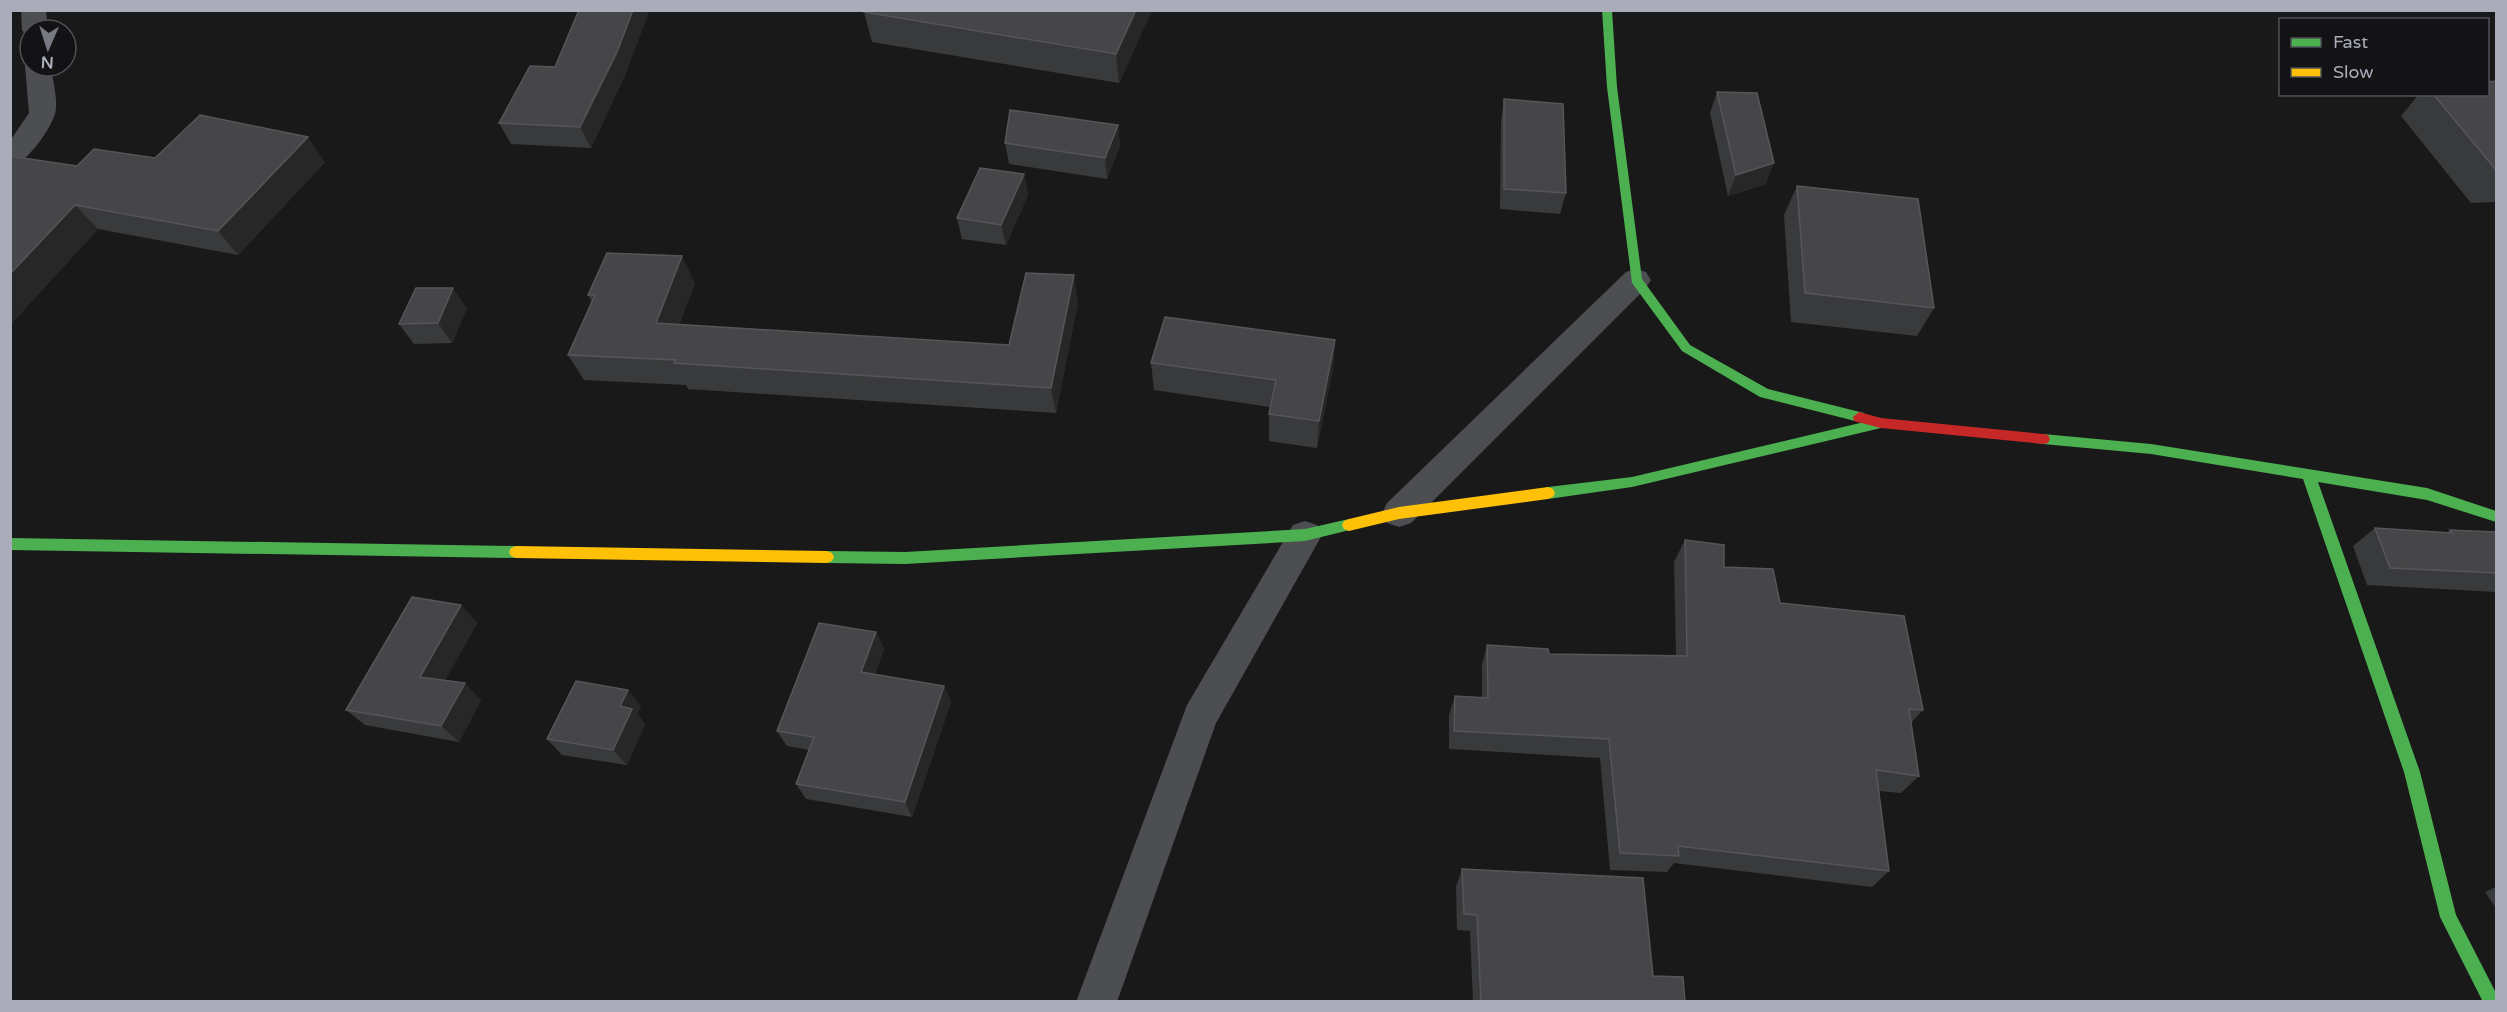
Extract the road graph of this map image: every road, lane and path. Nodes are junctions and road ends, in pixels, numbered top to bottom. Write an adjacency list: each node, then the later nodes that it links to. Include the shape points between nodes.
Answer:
1 (1607, 10): 4 (street, via 1612,87)
2 (39, 78): 3 (street, via 42,113)
3 (10, 158)
4 (1636, 280): 5 (street, via 1686,348 1765,393); 7 (street)
5 (1881, 423): 6 (street, via 2151,449); 7 (street, via 1632,482)
6 (2309, 476): 8 (street, via 2427,494); 12 (street, via 2412,772 2448,917)
7 (1399, 513): 9 (street)
8 (2496, 516)
9 (1305, 535): 10 (street, via 904,558); 11 (street, via 1200,717)
10 (10, 544)
11 (1096, 1002)
12 (2492, 1002)

